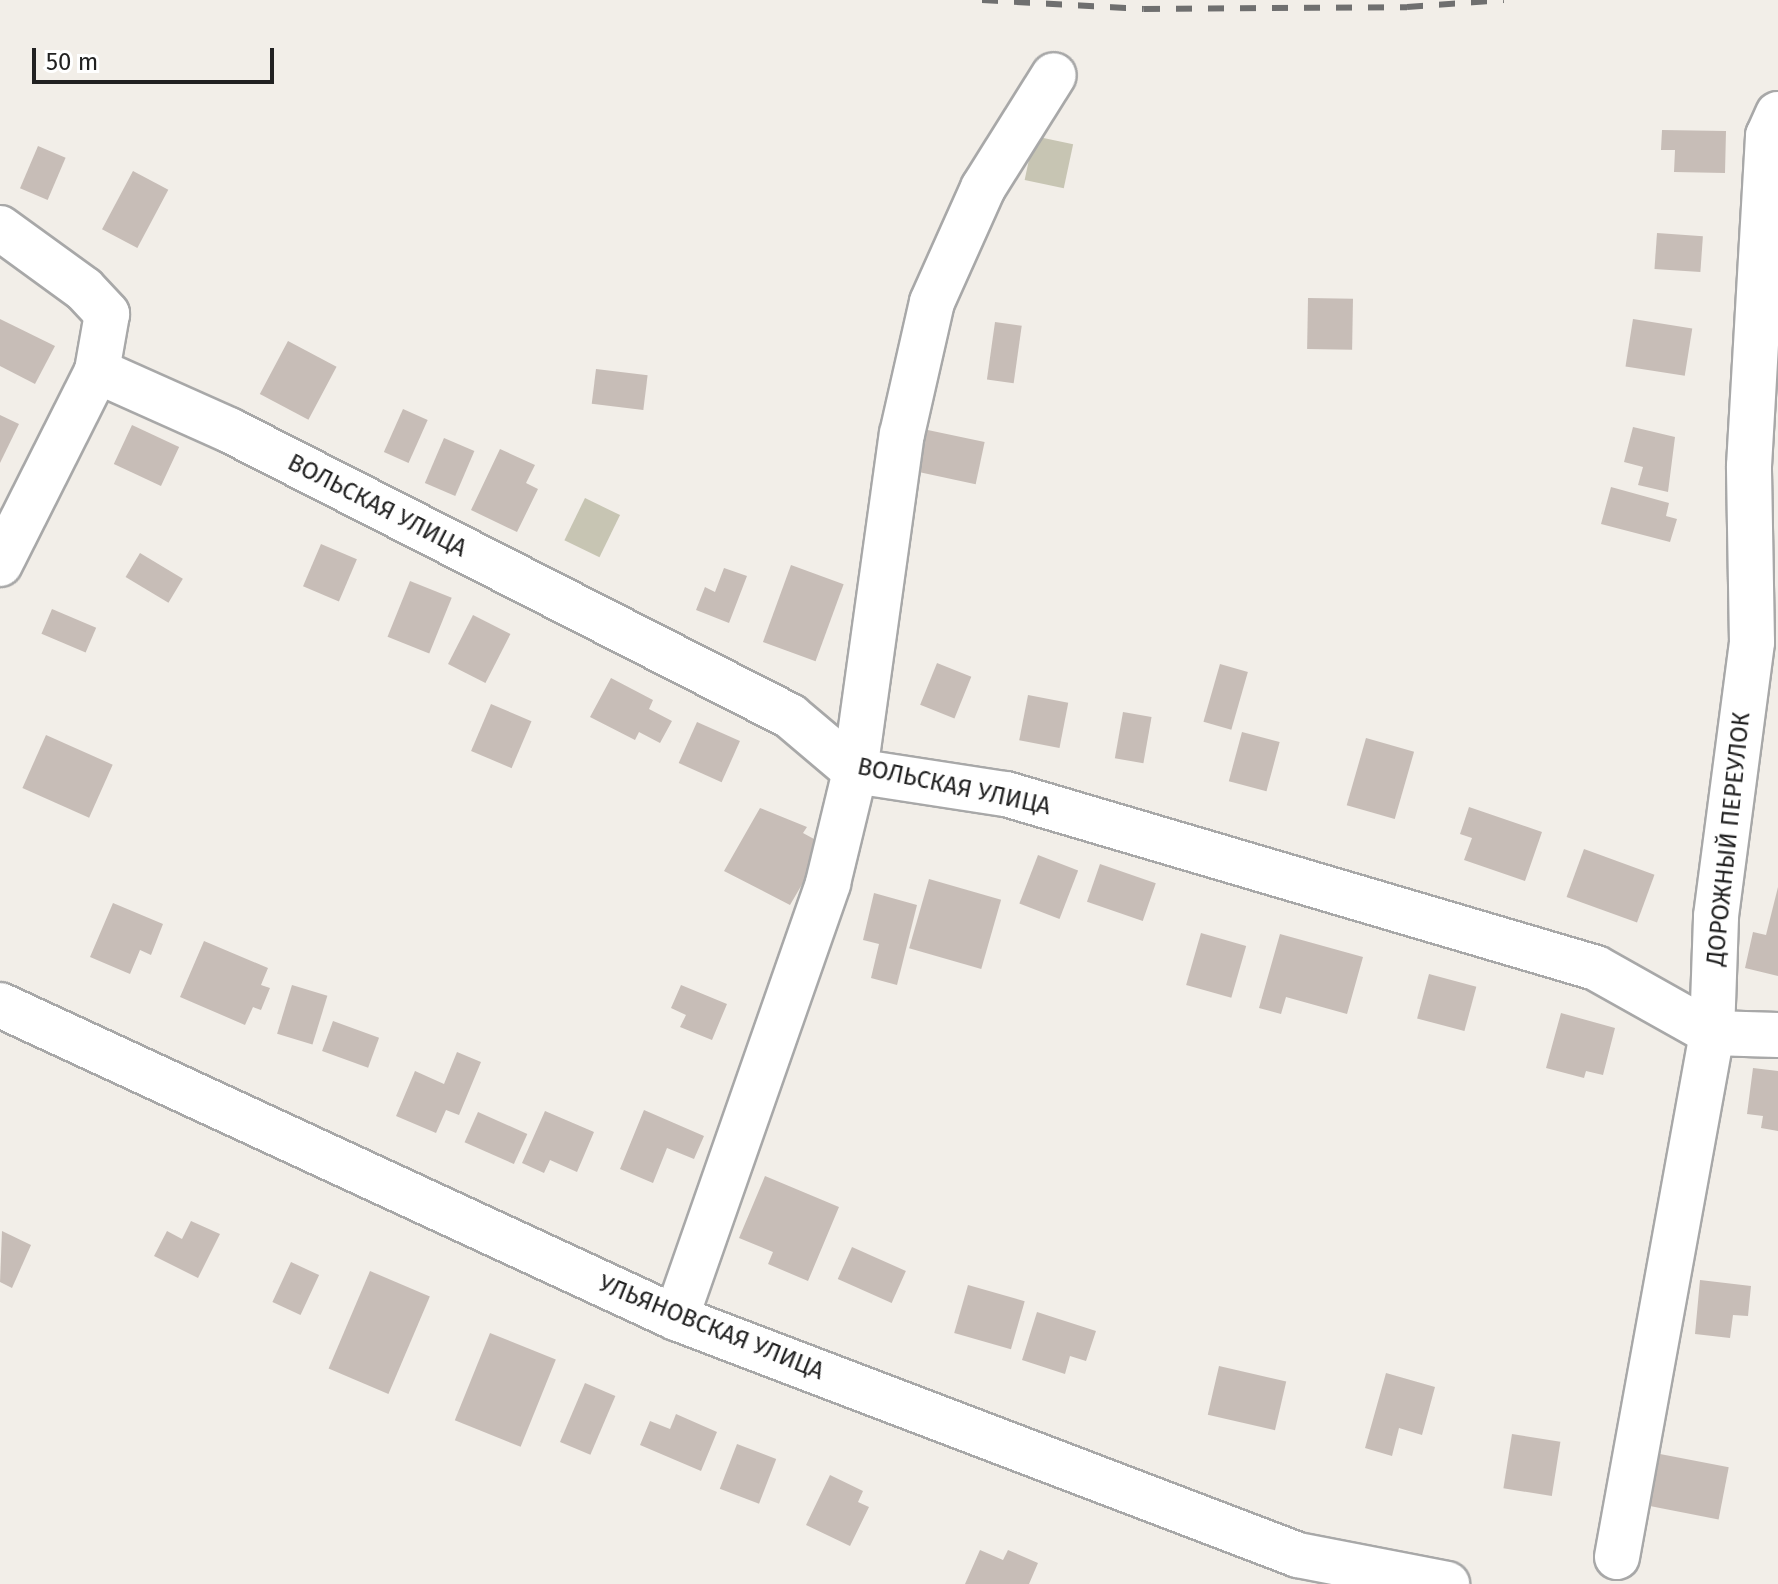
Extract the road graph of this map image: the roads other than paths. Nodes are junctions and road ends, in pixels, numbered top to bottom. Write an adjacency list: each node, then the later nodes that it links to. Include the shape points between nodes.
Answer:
1 (1054, 75): 6 (street, via 983,188 932,302 902,434)
2 (1777, 115): 8 (street, ДОРОЖНЫЙ ПЕРЕУЛОК, via 1768,136 1749,466 1752,642 1716,916)
3 (0, 228): 4 (street, via 84,289 107,314)
4 (97, 371): 5 (street); 6 (street, ВОЛЬСКАЯ УЛИЦА, via 229,430 790,716)
5 (0, 564)
6 (855, 771): 8 (street, ВОЛЬСКАЯ УЛИЦА, via 1006,794 1596,968); 10 (street, via 828,883)
7 (0, 1005): 10 (street, УЛЬЯНОВСКАЯ УЛИЦА)
8 (1712, 1033): 9 (street, ВОЛЬСКАЯ УЛИЦА); 11 (street, ДОРОЖНЫЙ ПЕРЕУЛОК)
9 (1778, 1035)
10 (676, 1318): 12 (street, УЛЬЯНОВСКАЯ УЛИЦА, via 1298,1555)
11 (1617, 1557)
12 (1447, 1584)

